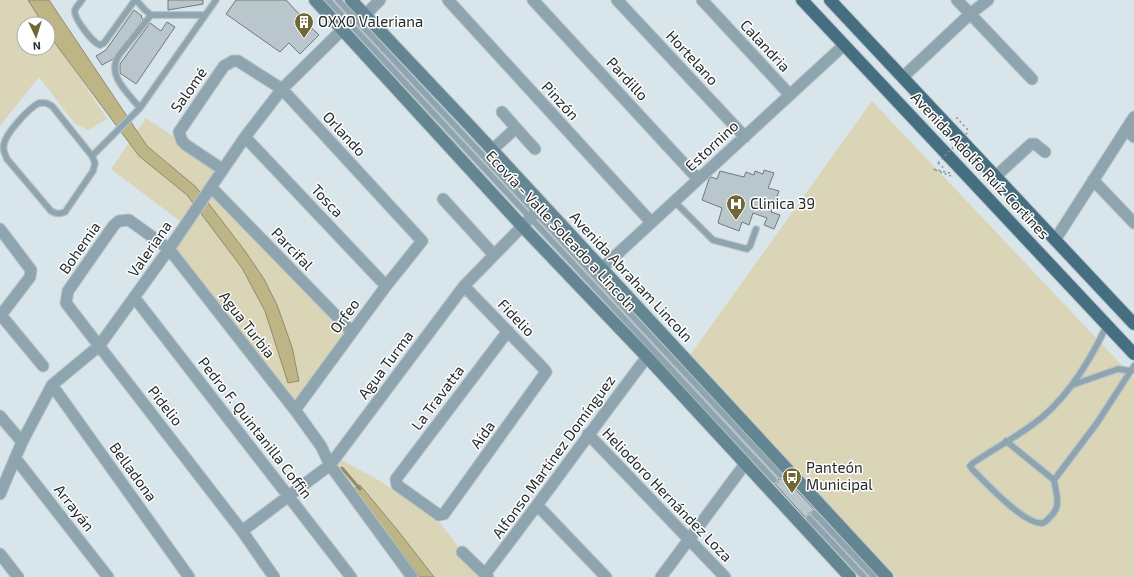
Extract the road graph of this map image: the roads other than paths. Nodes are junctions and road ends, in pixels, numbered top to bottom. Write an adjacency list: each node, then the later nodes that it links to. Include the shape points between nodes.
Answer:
1 (82, 0): 2 (lane, via 76,8 75,15 94,42 100,45)
2 (136, 0): 17 (lane)
3 (216, 0): 19 (lane)
4 (315, 0): 21 (main road)
5 (328, 0): 47 (lane, Ecovía - Valle Soleado a Lincoln)
6 (338, 0): 47 (lane)
7 (351, 0): 20 (main road, Avenida Abraham Lincoln)
8 (380, 0): 20 (street)
9 (448, 0): 49 (street, Pinzón)
10 (533, 0): 42 (street, Pardillo)
11 (617, 0): 33 (street, Hortelano)
12 (702, 0): 27 (street, Calandria)
13 (802, 0): 22 (main road, Avenida Adolfo Ruíz Cortines)
14 (830, 0): 24 (main road, Avenida Adolfo Ruíz Cortines)
15 (957, 0): 18 (street)
16 (988, 0): 18 (street)
17 (151, 14): 19 (lane); 28 (lane, via 119,55 113,67 117,79)
18 (970, 14): 24 (street); 25 (street)
19 (205, 15): 28 (lane)
20 (365, 15): 37 (main road, Avenida Abraham Lincoln)
21 (342, 30): 26 (street, Valeriana); 51 (main road)
22 (844, 45): 27 (street, Estornino); 65 (main road, Avenida Adolfo Ruíz Cortines)
23 (233, 60): 26 (street, Orlando, via 243,63); 40 (street, Salomé, via 224,66 179,132 186,145)
24 (903, 77): 41 (main road, Avenida Adolfo Ruíz Cortines)
25 (1032, 79)
26 (282, 89): 34 (street, Valeriana); 55 (street, Orlando)
27 (790, 95): 33 (street, Estornino)
28 (140, 108): 39 (lane)
29 (502, 112): 31 (street)
30 (1134, 117): 32 (street)
31 (516, 128): 36 (street); 37 (street)
32 (1126, 129): 35 (street); 43 (street)
33 (745, 136): 42 (street, Estornino)
34 (245, 137): 40 (street, Valeriana); 59 (street, Tosca)
35 (1134, 137)
36 (534, 149)
37 (492, 150): 47 (main road, Avenida Abraham Lincoln)
38 (1045, 152): 41 (street, via 1033,143)
39 (92, 156): 39 (lane, via 52,106 46,103 32,107 3,144 7,159 55,214 65,212 94,171 95,163)
40 (222, 169): 44 (street, Valeriana)
41 (996, 176): 54 (main road, Avenida Adolfo Ruíz Cortines)
42 (698, 179): 46 (street, Estornino)
43 (1093, 180): 50 (street); 54 (street)
44 (211, 187): 56 (street, Valeriana); 67 (street, Parcifal)
45 (443, 199): 57 (street)
46 (674, 202): 49 (street, Estornino); 53 (lane, via 713,240 747,249)
47 (536, 211): 51 (street, Agua Turma); 58 (main road, Avenida Abraham Lincoln); 84 (lane); 85 (lane, Ecovía - Valle Soleado a Lincoln)
48 (124, 219): 56 (street, Agua Turbia); 62 (street, Bohemia, via 114,225 68,291)
49 (651, 222): 58 (street, Estornino)
50 (1134, 223)
51 (522, 226): 57 (street, Agua Turma); 70 (main road)
52 (0, 229): 63 (street, via 31,270 30,277)
53 (756, 229)
54 (1055, 240): 64 (main road, Avenida Adolfo Ruíz Cortines)
55 (422, 242): 59 (street, Orfeo)
56 (169, 249): 61 (street, Valeriana); 76 (street, Agua Turbia)
57 (494, 255): 60 (street, Agua Turma)
58 (602, 269): 110 (main road, Avenida Abraham Lincoln)
59 (386, 286): 67 (street, Orfeo)
60 (464, 286): 66 (street, Fidelio); 82 (street, Agua Turma)
61 (134, 297): 68 (street, Valeriana); 88 (street, Pedro F. Quintanilla Coffin)
62 (66, 299): 68 (street, Pidelio, via 68,306)
63 (0, 315): 71 (street)
64 (1134, 324)
65 (1107, 325): 69 (main road, Avenida Adolfo Ruíz Cortines); 75 (lane, via 1094,354)
66 (508, 331): 73 (street, Fidelio); 91 (street, La Travatta, via 396,479 395,483)
67 (352, 332): 76 (street, Orfeo)
68 (99, 346): 74 (street, Valeriana); 93 (street, Pidelio)
69 (1134, 354)
70 (647, 357): 78 (street, Alfonso Martínez Domínguez); 83 (main road)
71 (43, 366)
72 (1132, 368): 75 (lane, via 1118,369); 86 (lane, via 1097,423)
73 (546, 372): 91 (street, Aída)
74 (52, 385): 80 (street, Valeriana); 97 (street, Belladona)
75 (1071, 385): 79 (lane, via 1043,416)
76 (295, 410): 82 (street, Agua Turbia, via 321,446)
77 (0, 416): 80 (street)
78 (588, 434): 89 (street, Alfonso Martínez Domínguez); 94 (street, Heliodoro Hernández Loza)
79 (1006, 441): 86 (lane); 86 (lane, via 970,466 1016,512 1038,523 1045,522 1054,514 1057,507)
80 (22, 442): 81 (street, Valeriana)
81 (16, 459): 87 (street, Valeriana); 100 (street, Arrayán)
82 (330, 464): 88 (street, Agua Turma); 103 (street, Agua Turbia)
83 (745, 464): 94 (street); 107 (main road)
84 (780, 475)
85 (774, 480)
86 (1054, 480)
87 (0, 494)
88 (288, 495): 93 (street, Agua Turma); 102 (street, Pedro F. Quintanilla Coffin)
89 (538, 506): 98 (street, Alfonso Martínez Domínguez); 104 (street)
90 (814, 513): 109 (lane)
91 (442, 516)
92 (809, 518): 108 (lane)
93 (242, 531): 101 (street, Pidelio)
94 (690, 540): 105 (street); 106 (street, Heliodoro Hernández Loza)
95 (462, 552): 98 (street)
96 (0, 554): 99 (street)
97 (187, 576)
98 (487, 576)
99 (18, 577)
100 (108, 577)
101 (274, 577)
102 (351, 577)
103 (412, 577)
104 (606, 577)
105 (661, 577)
106 (725, 577)
107 (850, 577)
108 (864, 577)
109 (874, 577)
110 (887, 577)

